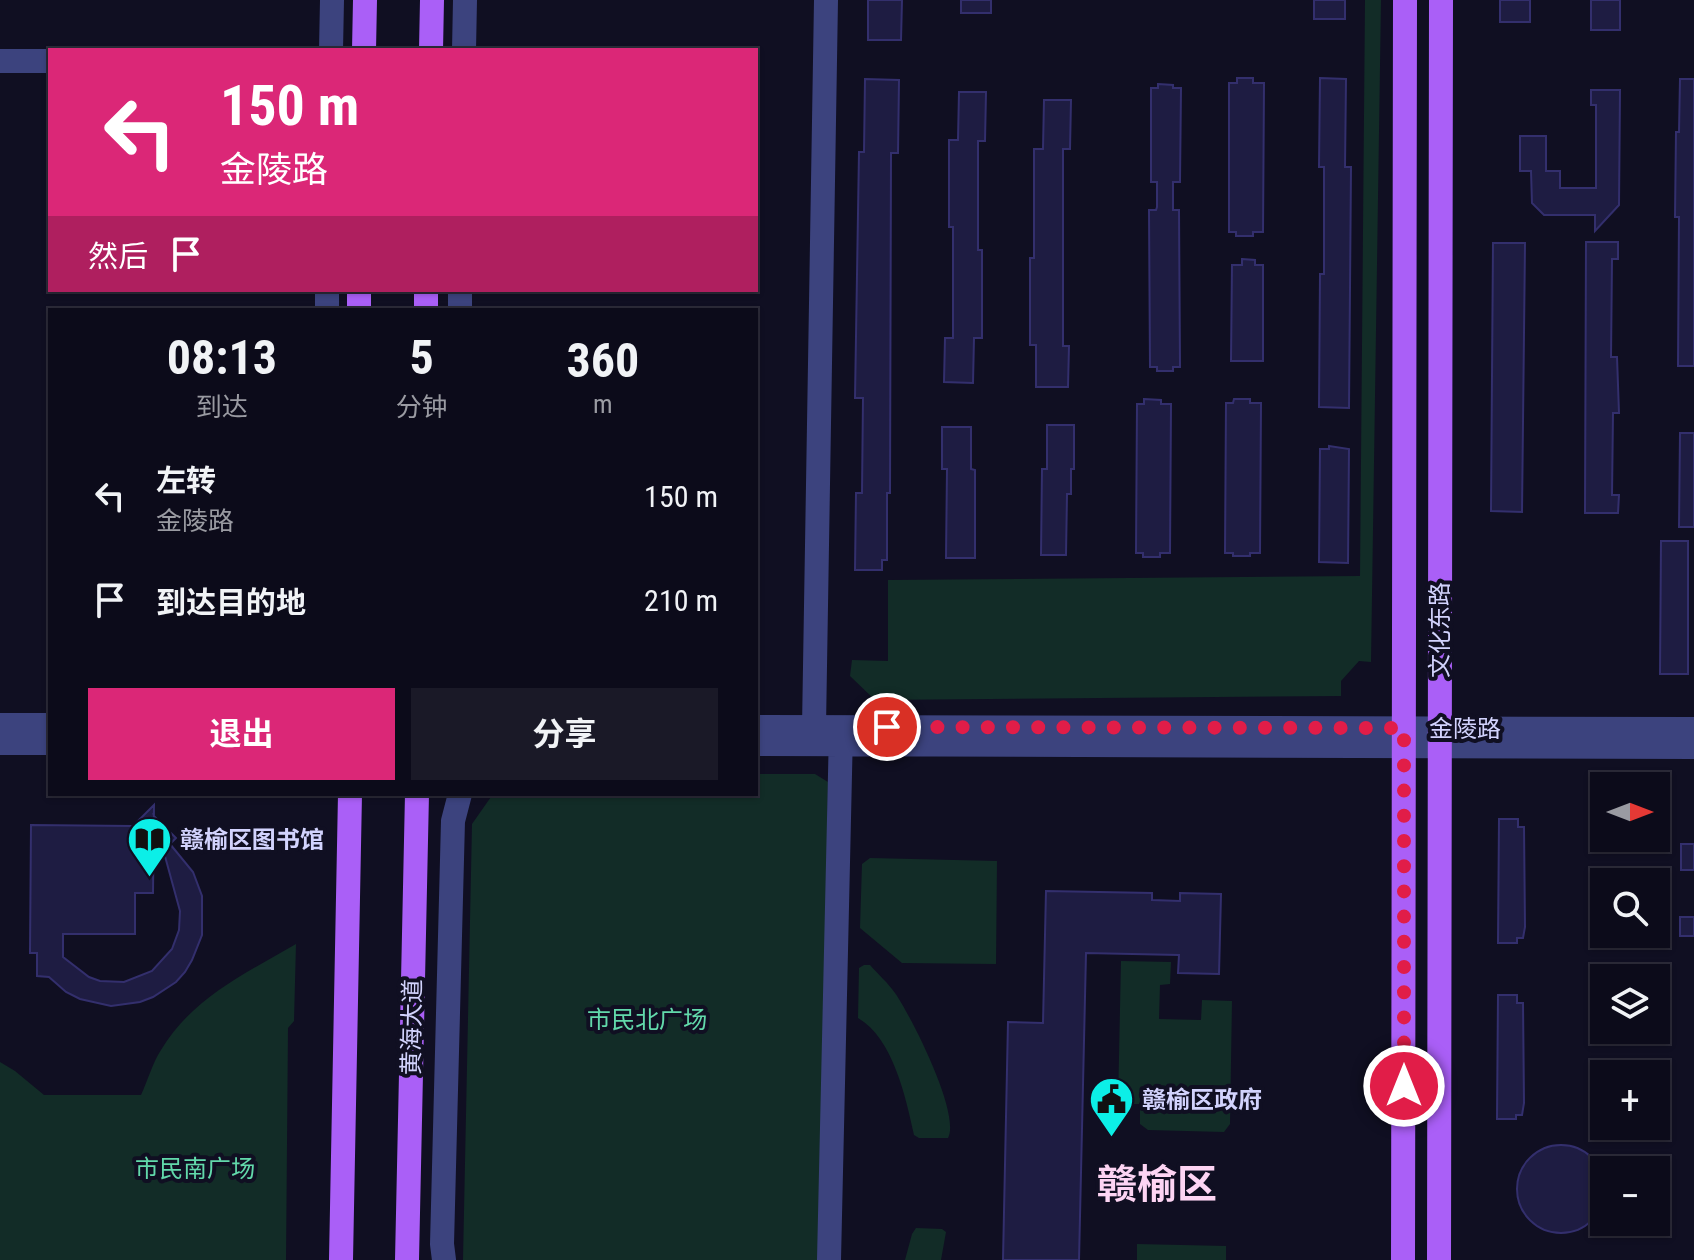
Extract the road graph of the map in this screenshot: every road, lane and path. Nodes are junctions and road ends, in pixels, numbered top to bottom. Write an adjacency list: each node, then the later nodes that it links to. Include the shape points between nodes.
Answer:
1 (332, 0): 9 (street)
2 (365, 0): 8 (main road)
3 (432, 0): 11 (main road)
4 (465, 0): 12 (street)
5 (826, 0): 18 (street)
6 (1405, 0): 21 (main road, 文化东路)
7 (1441, 0): 22 (main road, 文化东路)
8 (364, 40): 10 (street)
9 (331, 48)
10 (335, 48)
11 (431, 48)
12 (464, 48)
13 (0, 61): 14 (street)
14 (48, 61)
15 (0, 725): 16 (street)
16 (48, 725)
17 (758, 727): 18 (street, 金陵路)
18 (814, 727): 20 (street, 金陵路)
19 (1694, 729): 22 (street, 金陵路)
20 (849, 736): 21 (street, 金陵路); 25 (street, 金陵路); 33 (street); 34 (street)
21 (1404, 737): 22 (street, 金陵路); 35 (main road, 文化东路)
22 (1440, 737): 26 (street, 金陵路); 36 (main road, 文化东路)
23 (0, 743): 24 (street)
24 (48, 743)
25 (758, 744)
26 (1694, 747)
27 (350, 796): 30 (main road)
28 (417, 796): 31 (main road, 黄海大道)
29 (459, 796): 32 (street, via 453,821)
30 (341, 1260)
31 (407, 1260)
32 (444, 1260)
33 (829, 1260)
34 (844, 1260)
35 (1403, 1260)
36 (1439, 1260)

